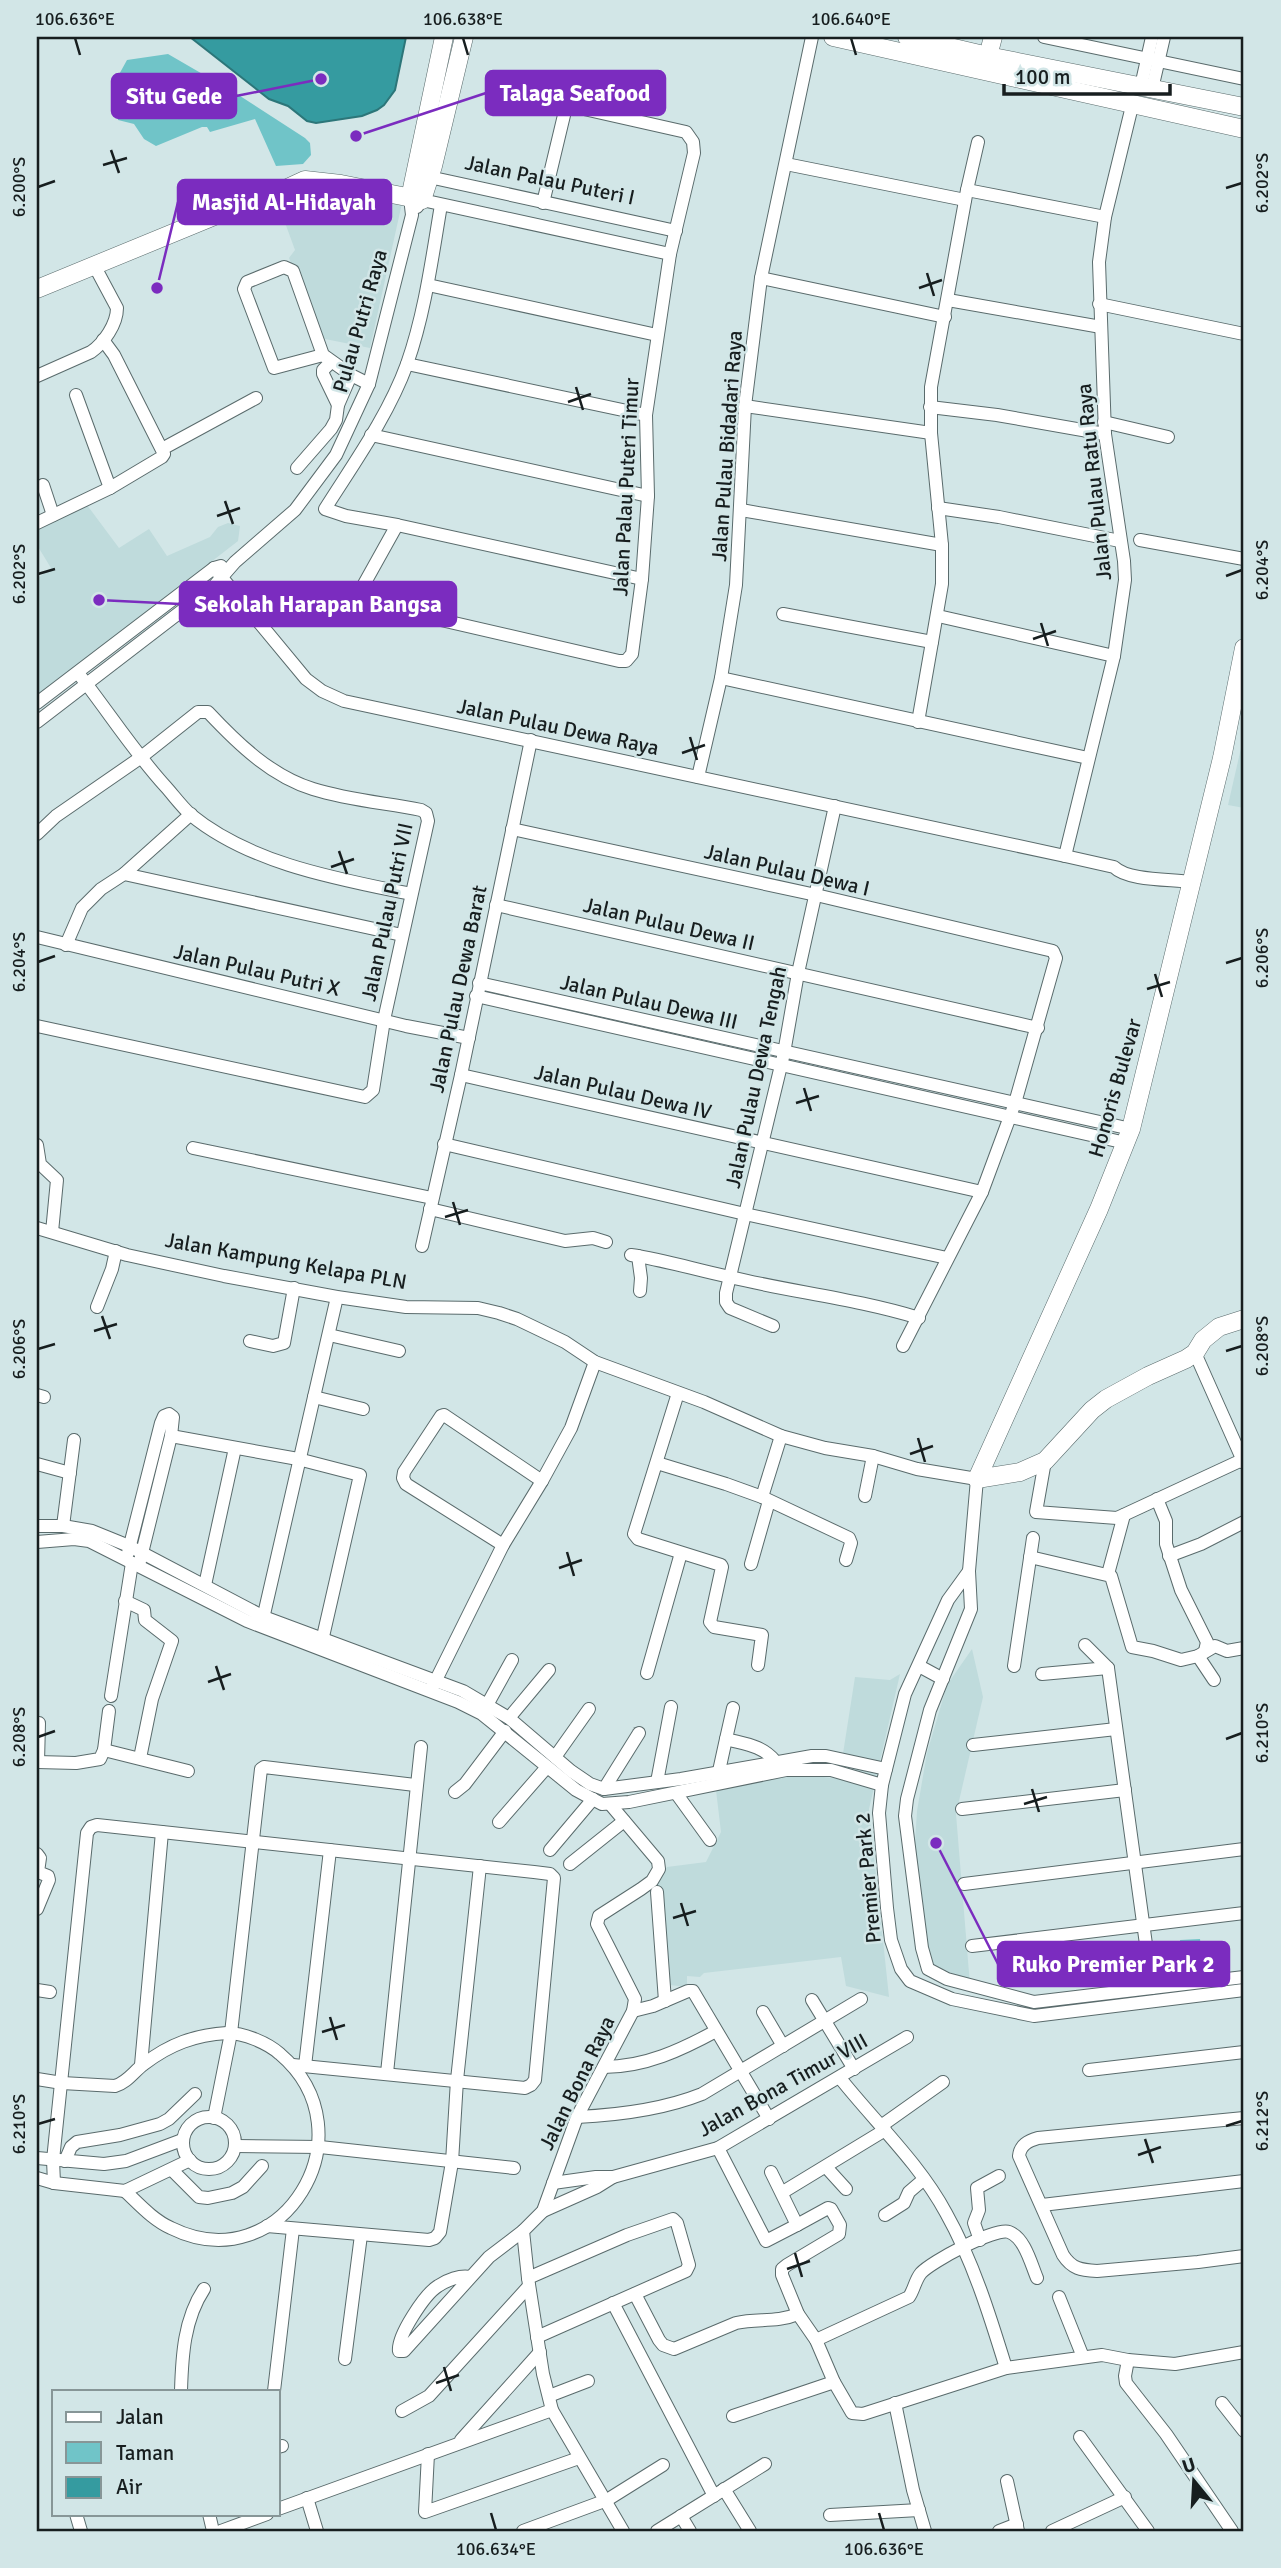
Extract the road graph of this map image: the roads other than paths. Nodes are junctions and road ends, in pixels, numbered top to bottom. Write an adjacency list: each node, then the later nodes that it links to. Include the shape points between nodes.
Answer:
1 (444, 37): 18 (street, Pulau Putri Raya)
2 (464, 37): 18 (street, Pulau Putri Raya)
3 (812, 37): 17 (street, Jalan Pulau Bidadari Raya)
4 (833, 37): 13 (street)
5 (907, 37): 10 (street)
6 (993, 37): 10 (street)
7 (1044, 37): 11 (street)
8 (1152, 37): 11 (street)
9 (1164, 37): 11 (street)
10 (978, 48): 13 (street)
11 (1152, 60): 12 (street); 13 (street, Jalan Pulau Ratu Raya)
12 (1244, 79)
13 (1142, 92): 14 (street); 15 (street); 23 (street, Jalan Pulau Ratu Raya)
14 (1244, 107)
15 (1244, 129)
16 (978, 142): 19 (street)
17 (786, 164): 19 (street); 27 (street, Jalan Pulau Bidadari Raya)
18 (422, 175): 20 (street, Jalan Palau Puteri I); 21 (street, Pulau Putri Raya)
19 (966, 195): 23 (street); 30 (street)
20 (543, 202): 24 (street, Jalan Palau Puteri I); 24 (street, Jalan Palau Puteri Timur, via 565,111 575,107 690,136 694,153)
21 (415, 204): 22 (street); 26 (street, via 341,184 305,180); 41 (street, Pulau Putri Raya)
22 (441, 205): 25 (street); 28 (street)
23 (1105, 217): 31 (street, Jalan Pulau Ratu Raya)
24 (676, 231): 25 (street, Jalan Palau Puteri Timur)
25 (670, 254): 35 (street, Jalan Palau Puteri Timur)
26 (94, 265): 29 (street); 36 (street, via 117,308)
27 (761, 278): 32 (street); 45 (street, Jalan Pulau Bidadari Raya)
28 (428, 285): 35 (street); 38 (street)
29 (37, 289)
30 (948, 300): 32 (street); 33 (street)
31 (1099, 303): 33 (street, Jalan Pulau Ratu Raya); 34 (street)
32 (945, 317): 46 (street)
33 (1101, 327): 48 (street, Jalan Pulau Ratu Raya)
34 (1244, 334)
35 (657, 335): 47 (street, Jalan Palau Puteri Timur)
36 (103, 341): 40 (street, via 91,352); 52 (street)
37 (327, 359): 37 (street, via 293,271 285,267 247,282 244,289 274,368); 39 (street); 44 (street, via 323,374)
38 (407, 364): 47 (street); 50 (street)
39 (351, 375): 41 (street); 44 (street)
40 (37, 376)
41 (369, 384): 66 (street, Pulau Putri Raya, via 336,455 318,482 295,510)
42 (76, 395): 55 (street)
43 (256, 398): 52 (street)
44 (338, 405): 53 (street, via 331,429)
45 (745, 406): 49 (street); 58 (street, Jalan Pulau Bidadari Raya)
46 (930, 407): 48 (street); 49 (street)
47 (646, 415): 56 (street, Jalan Palau Puteri Timur)
48 (1104, 428): 51 (street); 63 (street, Jalan Pulau Ratu Raya)
49 (931, 433): 57 (street)
50 (371, 435): 56 (street); 61 (street, via 325,509)
51 (1168, 437)
52 (162, 449): 55 (street, via 162,457)
53 (297, 468)
54 (43, 485): 59 (street)
55 (110, 488): 59 (street)
56 (648, 496): 67 (street, Jalan Palau Puteri Timur)
57 (938, 508): 63 (street); 64 (street)
58 (741, 510): 64 (street); 74 (street, Jalan Pulau Bidadari Raya, via 736,585)
59 (53, 515): 60 (street)
60 (37, 523)
61 (397, 524): 67 (street); 67 (street, Jalan Palau Puteri Timur, via 363,586 364,595 376,606 619,662 632,654)
62 (1140, 540): 65 (street)
63 (1120, 541): 72 (street, Jalan Pulau Ratu Raya, via 1125,580)
64 (942, 545): 69 (street)
65 (1244, 559)
66 (219, 573): 73 (street, Pulau Putri Raya, via 148,617); 75 (street, Pulau Putri Raya); 79 (street, Jalan Pulau Dewa Raya, via 306,679 322,691 344,701)
67 (642, 579)
68 (783, 614): 70 (street)
69 (938, 616): 70 (street); 72 (street)
70 (932, 642): 78 (street)
71 (1244, 648): 89 (street, Honoris Bulevar)
72 (1114, 656): 81 (street, Jalan Pulau Ratu Raya)
73 (78, 673): 75 (street); 76 (street, Pulau Putri Raya)
74 (721, 678): 78 (street); 82 (street, Jalan Pulau Bidadari Raya)
75 (87, 684): 77 (street, Pulau Putri Raya); 80 (street)
76 (37, 703)
77 (37, 722)
78 (918, 722): 81 (street)
79 (531, 740): 82 (street, Jalan Pulau Dewa Raya); 85 (street, Jalan Pulau Dewa Barat)
80 (140, 758): 84 (street); 86 (street, Jalan Pulau Putri VII); 90 (street, Jalan Pulau Putri VII, via 198,712 208,712 244,750 313,789 426,813)
81 (1088, 758): 87 (street, Jalan Pulau Ratu Raya)
82 (698, 777): 83 (street, Jalan Pulau Dewa Raya)
83 (835, 806): 87 (street, Jalan Pulau Dewa Raya); 91 (street, Jalan Pulau Dewa Tengah)
84 (191, 814): 88 (street); 90 (street, via 227,838 318,875)
85 (512, 829): 91 (street, Jalan Pulau Dewa I); 92 (street, Jalan Pulau Dewa Barat)
86 (37, 834)
87 (1065, 856): 89 (street, Jalan Pulau Dewa Raya, via 1155,880)
88 (124, 874): 93 (street); 95 (street, via 82,908)
89 (1191, 882): 107 (street, Honoris Bulevar)
90 (411, 894): 93 (street, Jalan Pulau Putri VII)
91 (816, 895): 96 (street, Jalan Pulau Dewa Tengah); 100 (street, Jalan Pulau Dewa I, via 1053,951 1056,958)
92 (496, 905): 96 (street, Jalan Pulau Dewa II); 97 (street, Jalan Pulau Dewa Barat)
93 (402, 935): 98 (street, Jalan Pulau Putri VII)
94 (37, 937): 95 (street, Jalan Pulau Putri X)
95 (66, 945): 98 (street, Jalan Pulau Putri X)
96 (798, 973): 100 (street, Jalan Pulau Dewa II); 102 (street, Jalan Pulau Dewa Tengah)
97 (477, 990): 101 (street, Jalan Pulau Dewa Barat); 102 (street, Jalan Pulau Dewa III); 103 (street, Jalan Pulau Dewa III)
98 (384, 1020): 99 (street, Jalan Pulau Putri VII, via 373,1090 365,1097); 101 (street, Jalan Pulau Putri X)
99 (37, 1026)
100 (1038, 1028): 105 (street)
101 (469, 1038): 104 (street, Jalan Pulau Dewa Barat)
102 (784, 1053): 103 (street, Jalan Pulau Dewa Tengah); 105 (street, Jalan Pulau Dewa III)
103 (780, 1066): 106 (street, Jalan Pulau Dewa III); 108 (street, Jalan Pulau Dewa Tengah)
104 (461, 1075): 108 (street, Jalan Pulau Dewa IV); 109 (street, Jalan Pulau Dewa Barat)
105 (1015, 1103): 106 (street); 107 (street, Jalan Pulau Dewa III)
106 (1010, 1118): 107 (street, Jalan Pulau Dewa III); 112 (street)
107 (1128, 1136): 150 (street, Honoris Bulevar)
108 (764, 1143): 112 (street, Jalan Pulau Dewa IV); 114 (street, Jalan Pulau Dewa Tengah)
109 (444, 1144): 113 (street, Jalan Pulau Dewa Barat); 114 (street)
110 (37, 1146): 116 (street, via 40,1164 57,1180)
111 (193, 1148): 113 (street)
112 (982, 1192): 120 (street)
113 (431, 1203): 117 (street, via 565,1241); 118 (street, Jalan Pulau Dewa Barat)
114 (745, 1214): 120 (street); 121 (street, Jalan Pulau Dewa Tengah)
115 (37, 1228): 116 (street, Jalan Kampung Kelapa PLN)
116 (52, 1232): 119 (street, Jalan Kampung Kelapa PLN)
117 (606, 1241)
118 (422, 1246)
119 (116, 1251): 122 (street, Jalan Kampung Kelapa PLN); 125 (street)
120 (947, 1258): 126 (street)
121 (729, 1277): 123 (street, via 635,1255); 126 (street); 128 (street, Jalan Pulau Dewa Tengah, via 726,1302 730,1308)
122 (294, 1289): 124 (street, Jalan Kampung Kelapa PLN); 130 (street, via 284,1343 273,1346)
123 (640, 1291)
124 (337, 1297): 129 (street); 134 (street, Jalan Kampung Kelapa PLN, via 499,1313 565,1342)
125 (97, 1307)
126 (919, 1318): 131 (street)
127 (1244, 1320): 133 (street, Jalan Kampung Kelapa PLN, via 1219,1327 1203,1339)
128 (773, 1326)
129 (329, 1335): 132 (street); 136 (street)
130 (250, 1341)
131 (903, 1346)
132 (399, 1351)
133 (1195, 1353): 138 (street); 145 (street, Jalan Kampung Kelapa PLN, via 1106,1399)
134 (596, 1362): 135 (street, Jalan Kampung Kelapa PLN); 151 (street, via 570,1428)
135 (678, 1393): 140 (street, Jalan Kampung Kelapa PLN); 147 (street)
136 (314, 1397): 137 (street); 144 (street)
137 (363, 1409)
138 (1238, 1434): 146 (street)
139 (171, 1436): 142 (street); 162 (street, via 173,1417 166,1414); 167 (street)
140 (781, 1436): 143 (street, Jalan Kampung Kelapa PLN); 153 (street)
141 (74, 1440): 149 (street)
142 (235, 1448): 144 (street); 171 (street)
143 (873, 1456): 150 (street, Jalan Kampung Kelapa PLN); 152 (street)
144 (298, 1459): 173 (street); 174 (street, via 361,1477)
145 (1045, 1461): 150 (street, Jalan Kampung Kelapa PLN, via 1020,1472); 155 (street, via 1036,1512)
146 (1243, 1462): 154 (street)
147 (657, 1463): 153 (street); 163 (street, via 634,1534)
148 (37, 1464): 149 (street)
149 (70, 1473): 157 (street)
150 (977, 1479): 169 (street, Premier Park 2)
151 (542, 1481): 161 (street); 161 (street, via 444,1415 404,1472 406,1484)
152 (865, 1496)
153 (766, 1499): 166 (street, via 849,1538); 168 (street)
154 (1157, 1499): 155 (street); 164 (street, via 1166,1521)
155 (1124, 1515): 170 (street)
156 (1244, 1522): 164 (street)
157 (63, 1526): 158 (street); 162 (street, via 92,1531)
158 (37, 1527)
159 (1033, 1538): 165 (street)
160 (37, 1542): 167 (street, via 89,1541)
161 (503, 1545): 188 (street)
162 (130, 1546): 167 (street)
163 (681, 1553): 179 (street, via 721,1565 710,1622 714,1627 762,1635); 184 (street)
164 (1169, 1556): 177 (street, via 1206,1642)
165 (1030, 1557): 170 (street); 181 (street)
166 (846, 1560)
167 (134, 1561): 171 (street); 172 (street); 173 (street)
168 (751, 1564)
169 (969, 1571): 180 (street, Premier Park 2, via 948,1600); 186 (street, Premier Park 2, via 971,1608)
170 (1108, 1574): 177 (street, via 1113,1578 1130,1646 1181,1660)
171 (205, 1585): 173 (street)
172 (125, 1601): 189 (street); 205 (street, via 144,1610 145,1620 172,1641 152,1699)
173 (262, 1622): 174 (street); 188 (street)
174 (322, 1640): 188 (street)
175 (1085, 1644): 182 (street)
176 (1244, 1648): 177 (street, via 1227,1651 1215,1646)
177 (1201, 1654): 187 (street)
178 (512, 1660): 190 (street)
179 (758, 1665)
180 (919, 1666): 186 (street); 209 (street, Premier Park 2, via 905,1695)
181 (1014, 1666)
182 (1108, 1668): 185 (street); 197 (street)
183 (550, 1670): 195 (street)
184 (647, 1673)
185 (1042, 1674)
186 (943, 1679): 241 (street, Premier Park 2, via 930,1710 905,1816)
187 (1214, 1679)
188 (432, 1686): 190 (street, via 463,1691); 198 (street)
189 (111, 1696)
190 (487, 1705): 195 (street)
191 (671, 1707): 212 (street)
192 (733, 1708): 200 (street)
193 (589, 1709): 208 (street)
194 (109, 1711): 204 (street)
195 (509, 1718): 202 (street)
196 (39, 1723): 207 (street)
197 (1116, 1729): 201 (street); 217 (street)
198 (505, 1731): 202 (street); 218 (street)
199 (639, 1733): 216 (street)
200 (726, 1739): 206 (street, via 758,1747); 211 (street)
201 (973, 1745)
202 (532, 1746): 208 (street)
203 (421, 1747): 213 (street)
204 (104, 1750): 205 (street); 207 (street, via 96,1760)
205 (140, 1758): 210 (street)
206 (775, 1761): 209 (street, via 826,1756); 211 (street)
207 (37, 1762)
208 (551, 1762): 216 (street); 219 (street, via 576,1790); 223 (street)
209 (886, 1769): 214 (street, Premier Park 2)
210 (188, 1771)
211 (719, 1771): 215 (street)
212 (657, 1782): 215 (street); 216 (street)
213 (415, 1784): 226 (street, via 262,1768); 231 (street)
214 (882, 1785): 215 (street, via 831,1770 796,1770); 243 (street, Premier Park 2, via 878,1813 891,1940)
215 (681, 1788): 220 (street); 225 (street)
216 (604, 1789)
217 (1125, 1790): 221 (street); 232 (street)
218 (455, 1792)
219 (593, 1800): 220 (street); 229 (street)
220 (610, 1804): 222 (street, Jalan Bona Raya)
221 (962, 1809)
222 (624, 1821): 233 (street); 249 (street, Jalan Bona Raya, via 658,1861 659,1869 652,1881 597,1919 635,1999)
223 (499, 1822)
224 (162, 1832): 226 (street); 258 (street); 268 (street, via 97,1825 87,1833)
225 (710, 1840)
226 (251, 1843): 228 (street); 253 (street)
227 (1244, 1849): 232 (street)
228 (330, 1850): 231 (street); 257 (street)
229 (550, 1850)
230 (37, 1854): 237 (street, via 38,1872 49,1880)
231 (409, 1859): 234 (street); 263 (street)
232 (1135, 1863): 235 (street); 239 (street)
233 (570, 1864)
234 (480, 1866): 266 (street); 266 (street, via 554,1878 535,2080 525,2088)
235 (964, 1884)
236 (657, 1892): 248 (street)
237 (37, 1909)
238 (1244, 1913): 239 (street)
239 (1143, 1925): 240 (street); 244 (street)
240 (972, 1946)
241 (928, 1969): 243 (street); 244 (street, via 947,1979 1034,2002)
242 (1244, 1978): 244 (street)
243 (910, 1981): 245 (street, via 951,1999 1034,2016)
244 (1152, 1988)
245 (1244, 1990)
246 (861, 1999): 251 (street)
247 (812, 2000): 251 (street)
248 (665, 2001): 249 (street); 252 (street, via 693,1991)
249 (633, 2011): 259 (street, Jalan Bona Raya)
250 (763, 2012): 255 (street)
251 (824, 2021): 255 (street); 260 (street)
252 (716, 2031): 259 (street, via 678,2051); 262 (street)
253 (231, 2033): 257 (street, via 270,2045); 258 (street, via 195,2036); 270 (street)
254 (907, 2037): 260 (street, Jalan Bona Timur VIII)
255 (783, 2046): 262 (street)
256 (1244, 2052): 261 (street)
257 (299, 2065): 263 (street); 278 (street, via 317,2121)
258 (141, 2066): 268 (street, via 115,2086)
259 (604, 2067): 271 (street, Jalan Bona Raya)
260 (854, 2069): 264 (street, Jalan Bona Timur VIII)
261 (1089, 2070)
262 (741, 2072): 271 (street, via 686,2100 624,2114); 274 (street)
263 (387, 2073): 266 (street)
264 (839, 2078): 274 (street, Jalan Bona Timur VIII); 275 (street)
265 (37, 2079): 268 (street)
266 (457, 2080): 283 (street)
267 (943, 2082): 275 (street)
268 (62, 2083): 281 (street)
269 (195, 2094): 273 (street)
270 (214, 2118): 276 (street, via 194,2122); 277 (street, via 230,2128)
271 (577, 2118): 295 (street, Jalan Bona Raya)
272 (1244, 2118): 299 (street, via 1031,2140 1019,2156)
273 (169, 2119): 276 (street); 281 (street, via 120,2136 77,2142)
274 (769, 2119): 279 (street, Jalan Bona Timur VIII)
275 (883, 2128): 286 (street); 292 (street)
276 (179, 2141): 281 (street, via 126,2161); 282 (street)
277 (235, 2146): 278 (street); 282 (street, via 232,2156 216,2168 196,2166)
278 (320, 2147): 283 (street); 303 (street, via 304,2190)
279 (718, 2148): 290 (street, Jalan Bona Timur VIII); 302 (street, via 766,2241)
280 (37, 2158): 281 (street)
281 (59, 2160): 294 (street)
282 (190, 2160): 287 (street)
283 (452, 2162): 285 (street); 306 (street, via 440,2232 435,2238)
284 (262, 2166): 287 (street, via 243,2187 208,2199 199,2197)
285 (514, 2168)
286 (826, 2168): 296 (street); 298 (street)
287 (172, 2170): 297 (street)
288 (771, 2172): 298 (street)
289 (999, 2176): 307 (street, via 977,2188 979,2210 974,2224)
290 (613, 2177): 295 (street, Jalan Bona Timur VIII); 300 (street)
291 (37, 2178): 294 (street)
292 (923, 2180): 301 (street, via 904,2203); 308 (street, via 946,2211)
293 (1244, 2181): 299 (street)
294 (54, 2183): 297 (street)
295 (552, 2183): 300 (street, Jalan Bona Raya)
296 (846, 2189)
297 (125, 2191): 303 (street, via 170,2228 198,2238 221,2240)
298 (783, 2192): 302 (street)
299 (1042, 2205): 309 (street, via 1063,2255 1081,2270)
300 (543, 2211): 305 (street, Jalan Bona Raya)
301 (885, 2215)
302 (797, 2225): 317 (street, via 828,2208 840,2225 839,2234 782,2269)
303 (267, 2227): 304 (street)
304 (293, 2229): 306 (street); 329 (street)
305 (523, 2231): 310 (street, Jalan Bona Raya, via 501,2245); 312 (street)
306 (361, 2235): 323 (street)
307 (980, 2240): 308 (street); 311 (street, via 1003,2231 1011,2233 1020,2241)
308 (963, 2248): 319 (street, via 919,2275 909,2297); 325 (street)
309 (1244, 2256)
310 (470, 2277): 310 (street, Jalan Bona Raya, via 404,2351 399,2350 402,2335 429,2295 449,2280)
311 (1037, 2278)
312 (528, 2282): 314 (street, via 626,2235 673,2219 689,2269); 318 (street); 334 (street, via 429,2396)
313 (204, 2289): 328 (street, via 185,2340)
314 (635, 2294): 316 (street); 317 (street, via 659,2340 674,2349 736,2323 783,2320)
315 (1059, 2297): 322 (street)
316 (613, 2303): 318 (street); 344 (street)
317 (798, 2314): 319 (street)
318 (537, 2337): 320 (street)
319 (816, 2340): 327 (street)
320 (540, 2352): 330 (street); 338 (street)
321 (1244, 2352): 324 (street, via 1175,2364)
322 (1083, 2357): 324 (street); 325 (street)
323 (345, 2359)
324 (1128, 2360): 365 (street, via 1126,2383)
325 (1006, 2368): 331 (street)
326 (588, 2381): 330 (street)
327 (834, 2382): 331 (street, via 852,2413); 335 (street)
328 (181, 2390)
329 (274, 2390)
330 (549, 2396): 333 (street)
331 (895, 2403): 349 (street)
332 (1222, 2403): 336 (street)
333 (552, 2410): 338 (street); 340 (street)
334 (402, 2411)
335 (733, 2416)
336 (1244, 2431)
337 (1080, 2437): 345 (street)
338 (458, 2443): 339 (street)
339 (428, 2454): 340 (street, via 425,2512); 346 (street)
340 (579, 2458): 347 (street)
341 (765, 2464): 344 (street)
342 (663, 2465): 347 (street)
343 (1007, 2481): 353 (street)
344 (719, 2493): 352 (street); 360 (street)
345 (1125, 2497): 363 (street); 364 (street)
346 (307, 2498): 348 (street); 355 (street)
347 (607, 2500): 356 (street); 357 (street)
348 (280, 2508)
349 (919, 2510): 350 (street); 361 (street)
350 (830, 2515)
351 (262, 2516): 354 (street)
352 (681, 2516): 358 (street); 359 (street)
353 (1017, 2528): 362 (street)
354 (221, 2531)
355 (317, 2531)
356 (523, 2531)
357 (623, 2531)
358 (657, 2531)
359 (690, 2531)
360 (750, 2531)
361 (925, 2531)
362 (999, 2531)
363 (1052, 2531)
364 (1148, 2531)
365 (1232, 2531)

